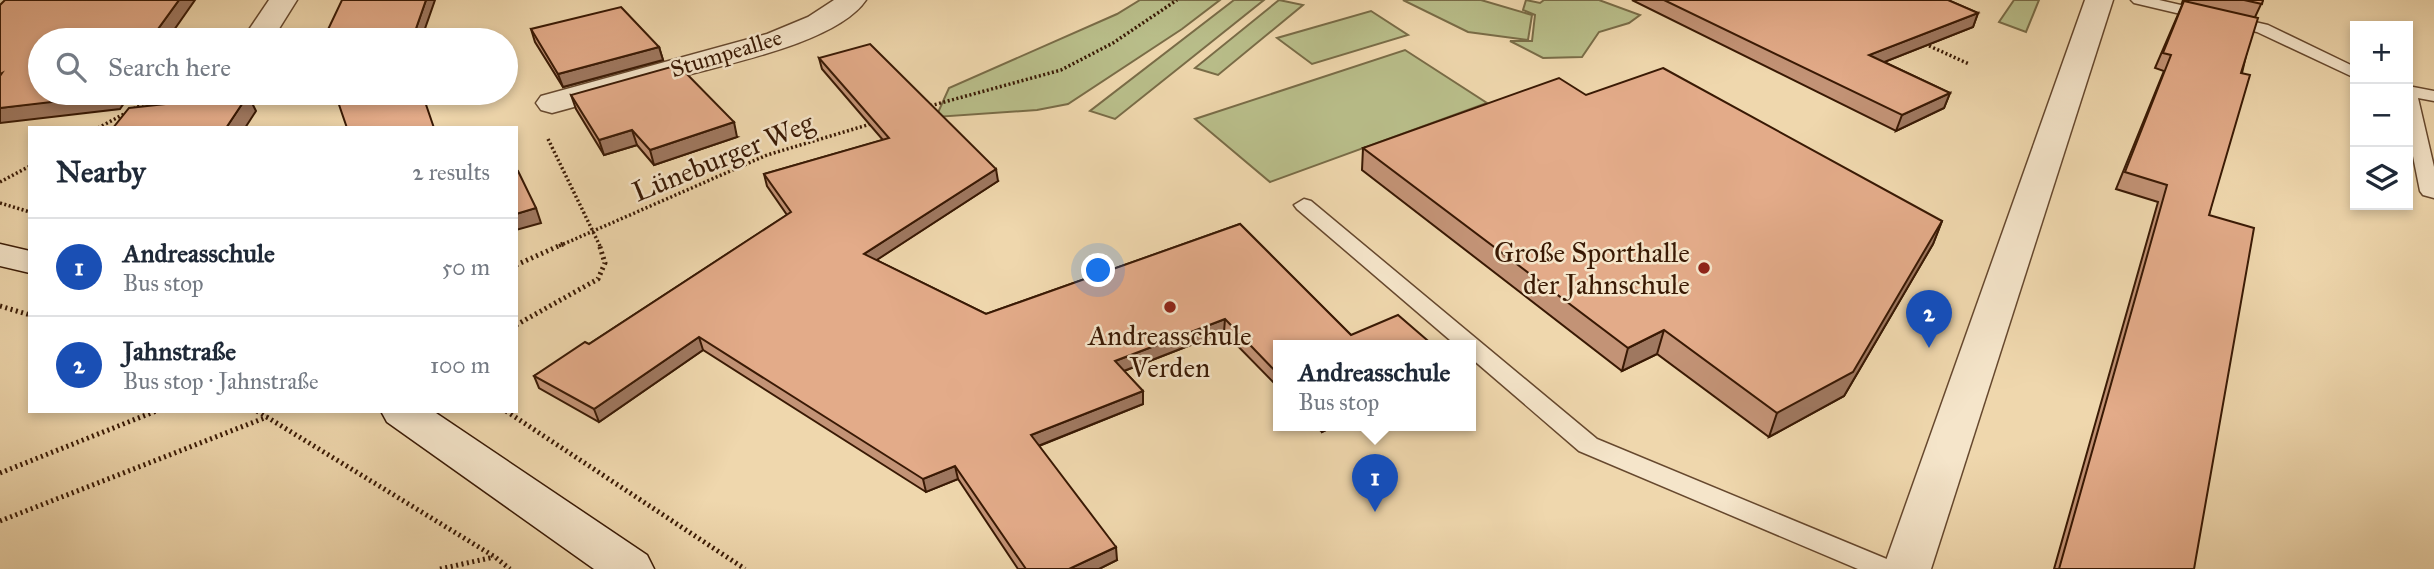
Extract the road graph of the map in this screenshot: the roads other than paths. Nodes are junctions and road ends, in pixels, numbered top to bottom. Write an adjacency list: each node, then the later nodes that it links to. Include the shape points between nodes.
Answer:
1 (283, 0): 5 (street)
2 (852, 0): 9 (street, Stumpeallee, via 838,13 809,27 743,50)
3 (2099, 0): 20 (street)
4 (2140, 0): 6 (lane, via 2262,28)
5 (267, 28)
6 (2350, 71)
7 (2413, 92): 8 (lane)
8 (2434, 96)
9 (552, 103)
10 (2413, 114): 11 (lane, via 2430,191)
11 (2434, 192)
12 (1304, 205): 15 (lane)
13 (0, 255): 14 (street)
14 (28, 262)
15 (1464, 340)
16 (1476, 350): 19 (lane, via 1588,445)
17 (405, 413): 18 (street)
18 (630, 569)
19 (1885, 569)
20 (1907, 569)

